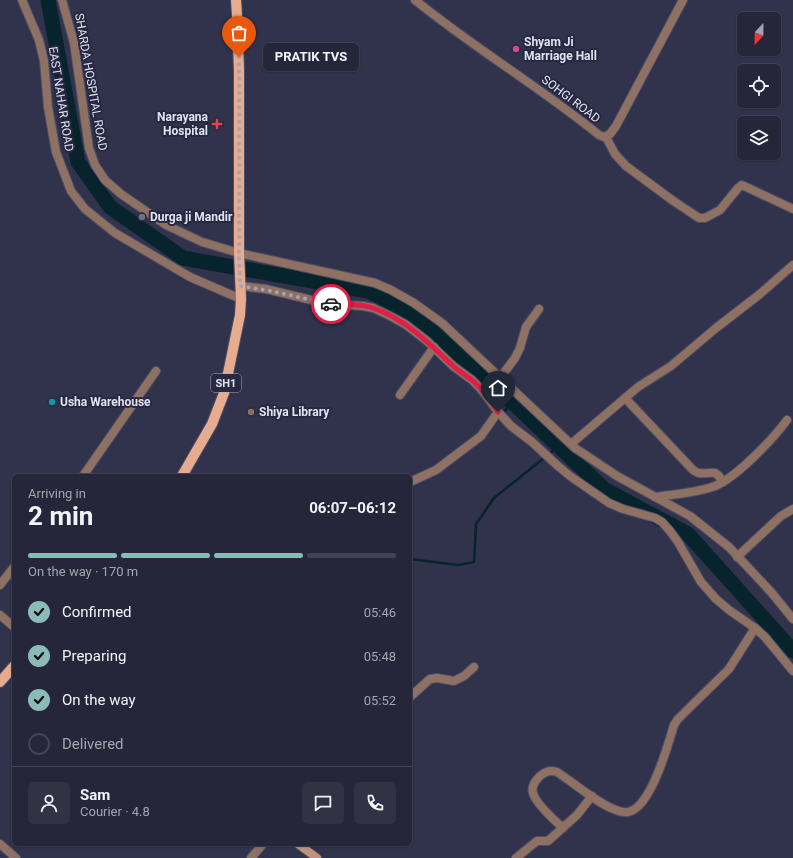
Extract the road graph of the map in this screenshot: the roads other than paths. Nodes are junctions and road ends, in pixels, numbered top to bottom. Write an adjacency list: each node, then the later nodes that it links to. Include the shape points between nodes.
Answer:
1 (22, 0): 11 (street, EAST NAHAR ROAD, via 39,40 56,152 71,191 85,209 115,234 190,277)
2 (62, 0): 8 (street, SHARDA HOSPITAL ROAD, via 74,43 89,148 95,165 105,180 166,226)
3 (236, 0): 8 (main road, SH1, via 239,71)
4 (415, 0): 6 (street, SOHGI ROAD, via 599,136)
5 (683, 0): 6 (street, SOHGI ROAD, via 616,126)
6 (606, 137): 7 (street, via 615,154 626,166 699,218 705,218 720,210 742,185)
7 (793, 209)
8 (239, 258): 10 (main road, SH1); 15 (street, SHARDA HOSPITAL ROAD, via 376,283 414,303 442,323)
9 (793, 265): 17 (street, via 671,366)
10 (240, 283): 11 (main road, SH1); 13 (street, via 328,304 351,304 373,308 405,324)
11 (241, 299): 22 (main road, SH1, via 224,394 212,424)
12 (539, 309): 15 (street, via 526,327 515,358)
13 (434, 347): 16 (street); 18 (street, via 480,388)
14 (156, 371): 21 (street)
15 (500, 378): 20 (street, SHARDA HOSPITAL ROAD)
16 (400, 395)
17 (625, 398): 20 (street); 24 (street, via 693,470 703,474 715,473)
18 (499, 412): 23 (street, via 481,436 436,470); 33 (street, via 511,426 558,466 609,503 655,518 667,526 701,582 724,607)
19 (787, 420): 24 (street, via 742,468)
20 (570, 444): 25 (street, SHARDA HOSPITAL ROAD, via 617,476)
21 (84, 474)
22 (183, 474)
23 (412, 481)
24 (723, 482): 25 (street, via 690,492)
25 (655, 497): 27 (street, SHARDA HOSPITAL ROAD, via 690,516 729,546)
26 (793, 509): 27 (street, via 781,516)
27 (737, 557): 31 (street, SHARDA HOSPITAL ROAD, via 771,592)
28 (12, 570): 29 (street)
29 (0, 585)
30 (0, 615): 32 (street)
31 (793, 620)
32 (12, 625)
33 (754, 628): 36 (street); 39 (street, via 729,669 674,725 655,781 637,807 632,811 620,811 604,805)
34 (12, 668): 37 (main road)
35 (474, 668): 38 (street, via 454,680 430,678)
36 (793, 670)
37 (0, 682)
38 (412, 695)
39 (592, 796): 40 (street); 40 (street, via 557,772 547,771 538,778 532,792)
40 (563, 828): 47 (street, via 548,842 537,841)
41 (0, 844): 44 (street)
42 (261, 846): 45 (street)
43 (301, 846): 46 (main road)
44 (16, 858)
45 (251, 858)
46 (318, 858)
47 (516, 858)

